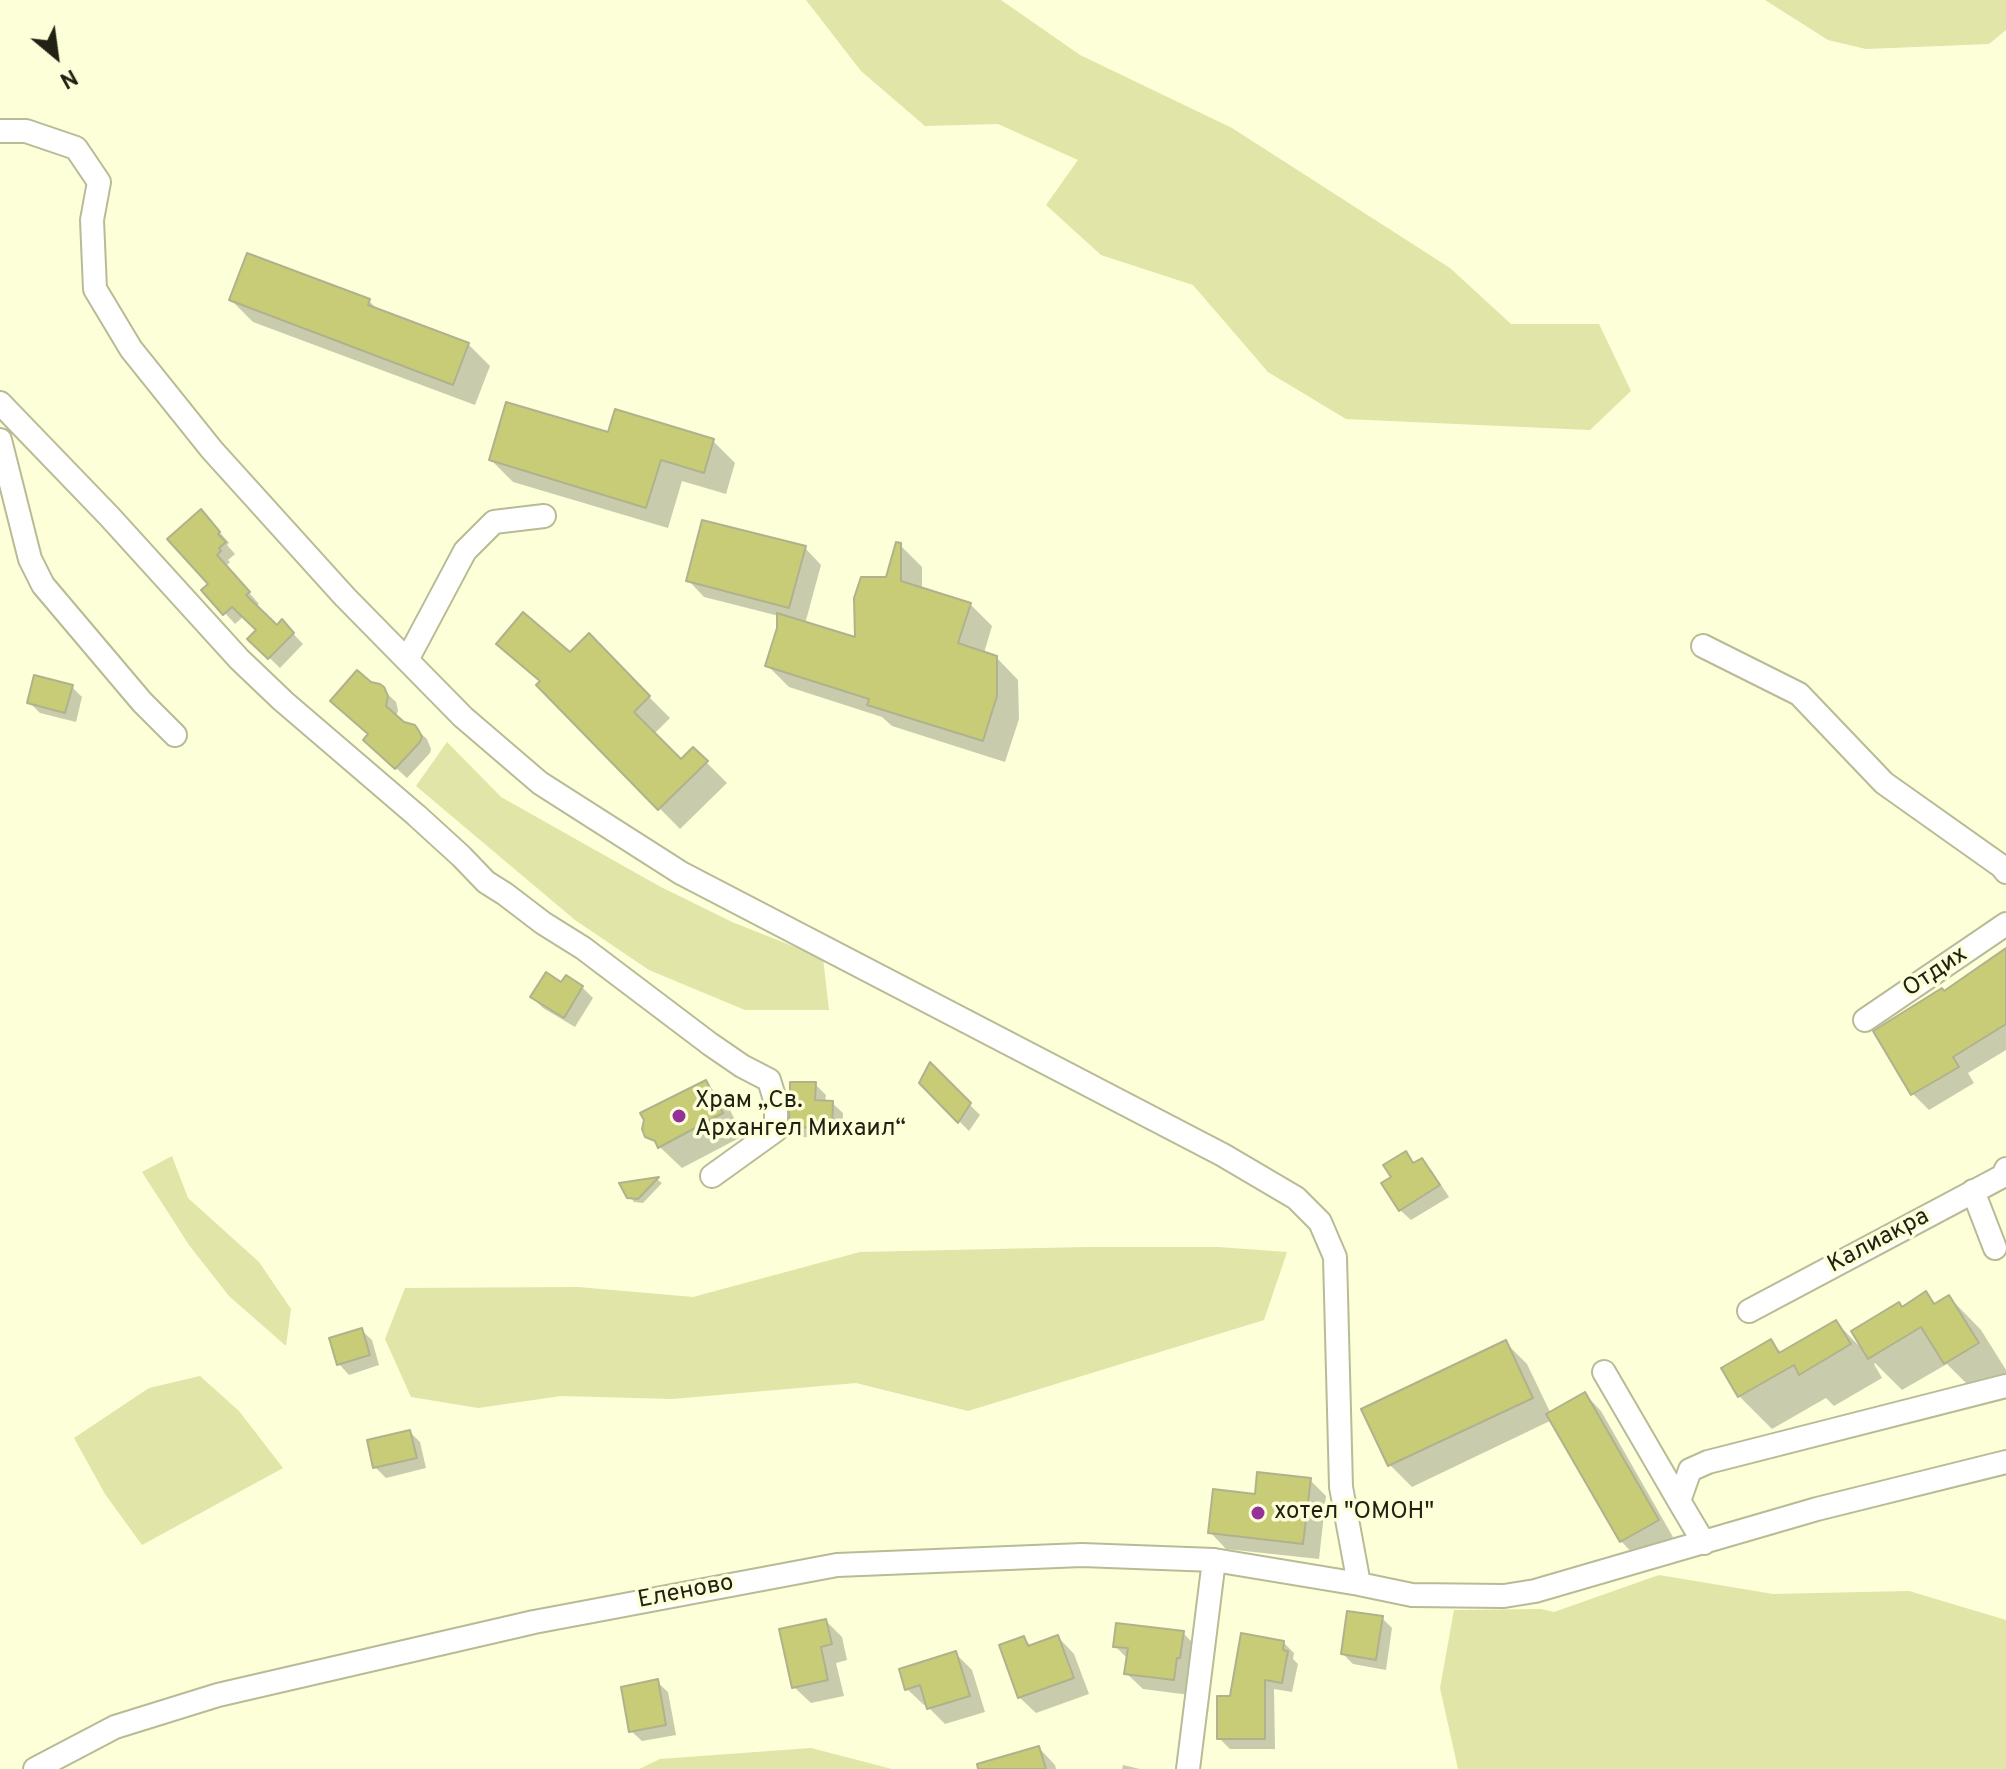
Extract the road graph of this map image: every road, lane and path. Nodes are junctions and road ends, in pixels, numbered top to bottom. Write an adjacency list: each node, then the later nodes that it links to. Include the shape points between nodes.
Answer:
1 (0, 131): 6 (street, via 26,131 76,148 99,182 92,220 95,289 131,349 212,450)
2 (0, 403): 12 (street, via 239,659 486,882 710,1044 769,1080 776,1130)
3 (0, 440): 7 (street, via 30,559 43,585)
4 (544, 516): 6 (street, via 494,522 465,551)
5 (1703, 646): 8 (street, via 1799,694 1884,783)
6 (407, 660): 22 (street, via 540,783 681,873 1296,1198 1320,1222 1335,1257 1341,1487)
7 (175, 735)
8 (2006, 872)
9 (2006, 924): 10 (street, Отдих)
10 (1865, 1020)
11 (2006, 1169): 13 (street, Калиакра, via 2003,1176)
12 (712, 1176)
13 (1973, 1191): 14 (street); 15 (street, Калиакра)
14 (1995, 1248)
15 (1749, 1311)
16 (1604, 1372): 19 (street)
17 (2006, 1386): 19 (street, via 1708,1462 1690,1470)
18 (2006, 1462): 20 (street, Еленово)
19 (1679, 1501): 20 (street)
20 (1704, 1543): 22 (street, Еленово, via 1504,1596 1412,1595)
21 (1214, 1560): 22 (street, Еленово); 23 (street, Еленово, via 1082,1555 837,1565 534,1622 218,1695 115,1727); 24 (street)
22 (1359, 1584)
23 (35, 1769)
24 (1188, 1769)

